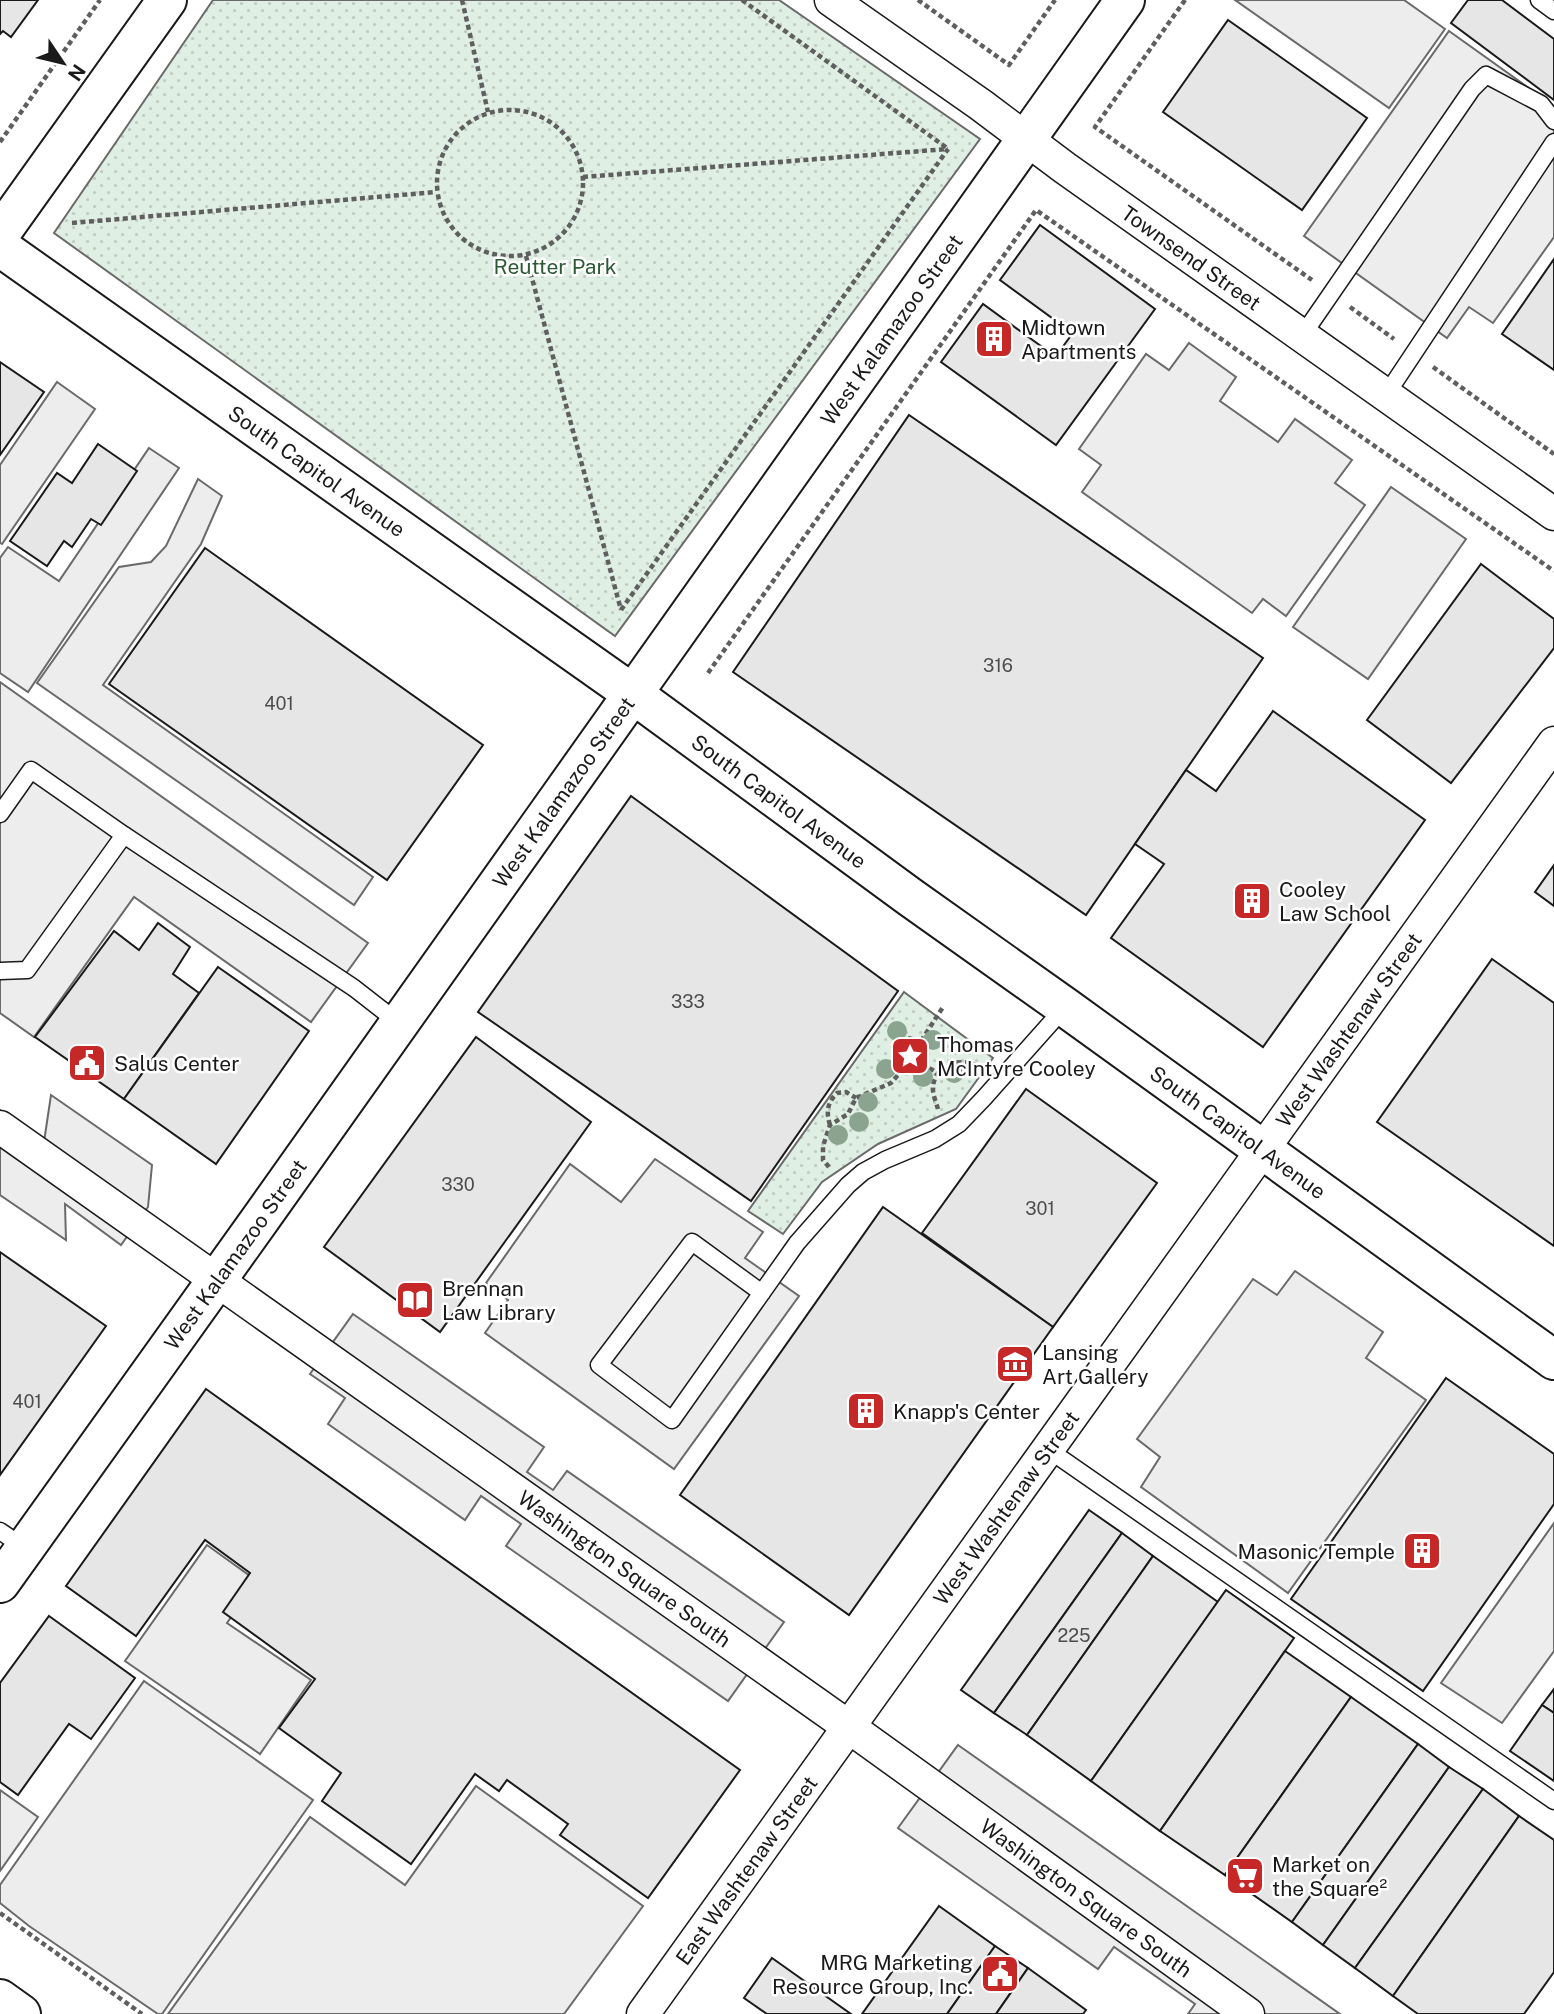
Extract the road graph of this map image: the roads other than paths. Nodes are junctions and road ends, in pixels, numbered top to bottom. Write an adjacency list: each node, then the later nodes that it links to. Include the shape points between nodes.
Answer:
1 (167, 0): 9 (street)
2 (831, 0): 7 (street, Townsend Street)
3 (1125, 0): 7 (street, West Kalamazoo Street)
4 (1539, 0): 5 (lane)
5 (1554, 11)
6 (1554, 121): 11 (lane, via 1541,104 1486,75)
7 (1026, 138): 11 (street, Townsend Street); 14 (street, West Kalamazoo Street)
8 (1554, 142): 12 (lane)
9 (0, 234)
10 (0, 247): 14 (street, South Capitol Avenue)
11 (1302, 336): 12 (street, Townsend Street)
12 (1386, 395): 13 (street, Townsend Street)
13 (1554, 514)
14 (633, 694): 19 (street, South Capitol Avenue); 20 (street, West Kalamazoo Street)
15 (1554, 743): 22 (street, West Washtenaw Street)
16 (0, 814): 17 (lane, via 31,770)
17 (124, 835): 18 (lane, via 27,970); 20 (lane)
18 (0, 971)
19 (1065, 1007): 22 (street, South Capitol Avenue); 24 (lane, via 959,1124 863,1172 848,1185 797,1243)
20 (400, 1023): 23 (street, West Kalamazoo Street)
21 (0, 1127): 23 (street, Washington Square South)
22 (1264, 1150): 25 (street, South Capitol Avenue); 26 (street, West Washtenaw Street)
23 (217, 1281): 27 (street, West Kalamazoo Street); 28 (street, Washington Square South)
24 (762, 1293): 24 (lane, via 673,1420 599,1365 692,1242)
25 (1554, 1360)
26 (1049, 1450): 28 (street, West Washtenaw Street); 29 (lane)
27 (7, 1559)
28 (849, 1727): 32 (street, East Washtenaw Street); 33 (street, Washington Square South)
29 (1554, 1801)
30 (0, 1999): 31 (street)
31 (21, 2014)
32 (643, 2014)
33 (1248, 2014)

